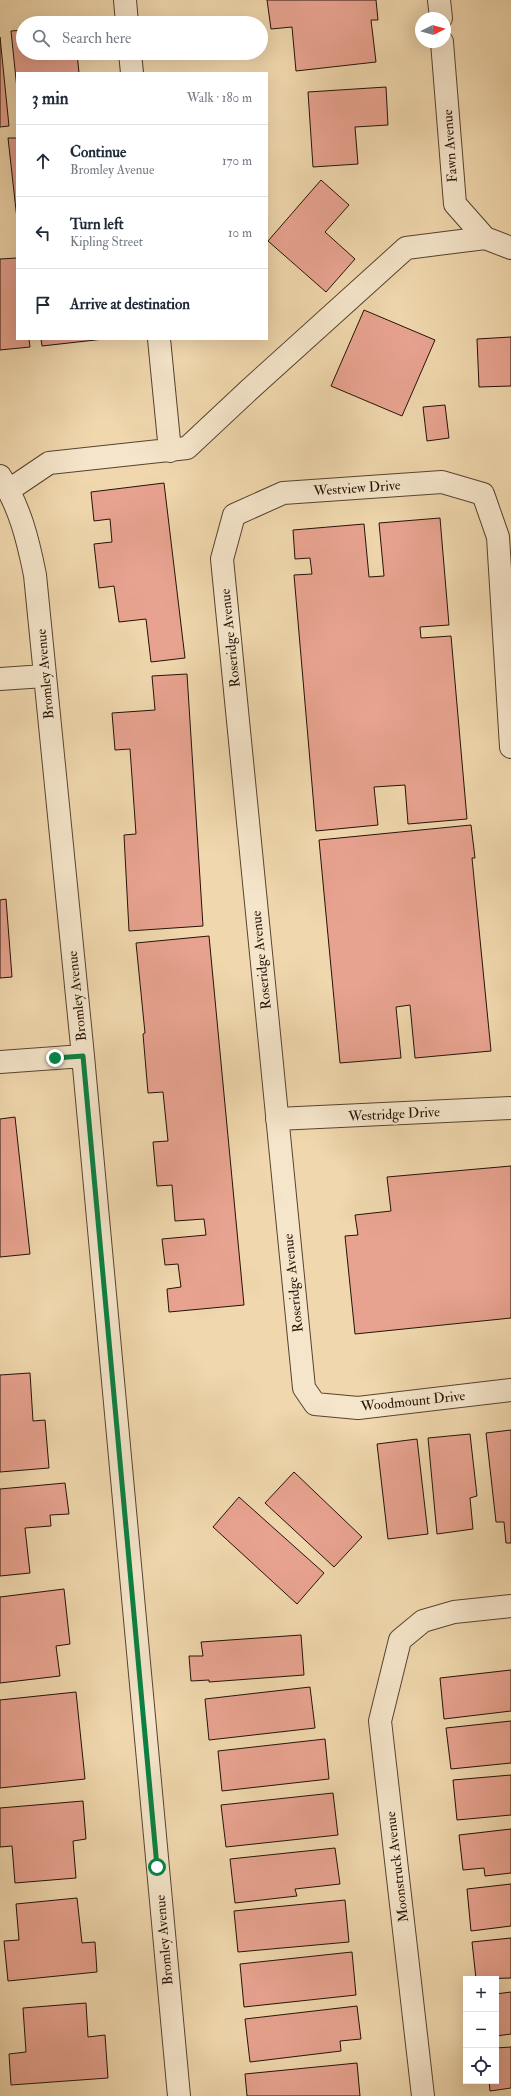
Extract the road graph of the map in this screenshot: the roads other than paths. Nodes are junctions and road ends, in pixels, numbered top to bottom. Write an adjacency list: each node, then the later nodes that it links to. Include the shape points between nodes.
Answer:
1 (125, 0): 4 (street)
2 (439, 0): 3 (street)
3 (440, 12)
4 (126, 16)
5 (442, 48): 8 (street, Fawn Avenue, via 455,204)
6 (131, 60): 7 (street)
7 (132, 72)
8 (486, 238): 9 (street); 11 (street, via 406,248 187,448)
9 (511, 248)
10 (159, 340): 11 (street)
11 (170, 451): 12 (street, via 49,463)
12 (5, 483): 14 (street, Bromley Avenue, via 27,534 35,575)
13 (234, 515): 16 (street, Westview Drive, via 283,493 442,482 483,494 498,537); 20 (street, Roseridge Avenue, via 222,559)
14 (44, 676): 15 (street); 17 (street, Bromley Avenue)
15 (0, 679)
16 (511, 747)
17 (83, 1056): 18 (street); 24 (street, Bromley Avenue)
18 (0, 1062)
19 (511, 1108): 20 (street, Westridge Drive)
20 (277, 1119): 22 (street, Roseridge Avenue, via 304,1388)
21 (511, 1390): 22 (street, Woodmount Drive, via 358,1408)
22 (315, 1404)
23 (511, 1606): 25 (street, Moonstruck Avenue, via 454,1612 423,1621 400,1640 380,1721)
24 (179, 2096)
25 (424, 2096)

